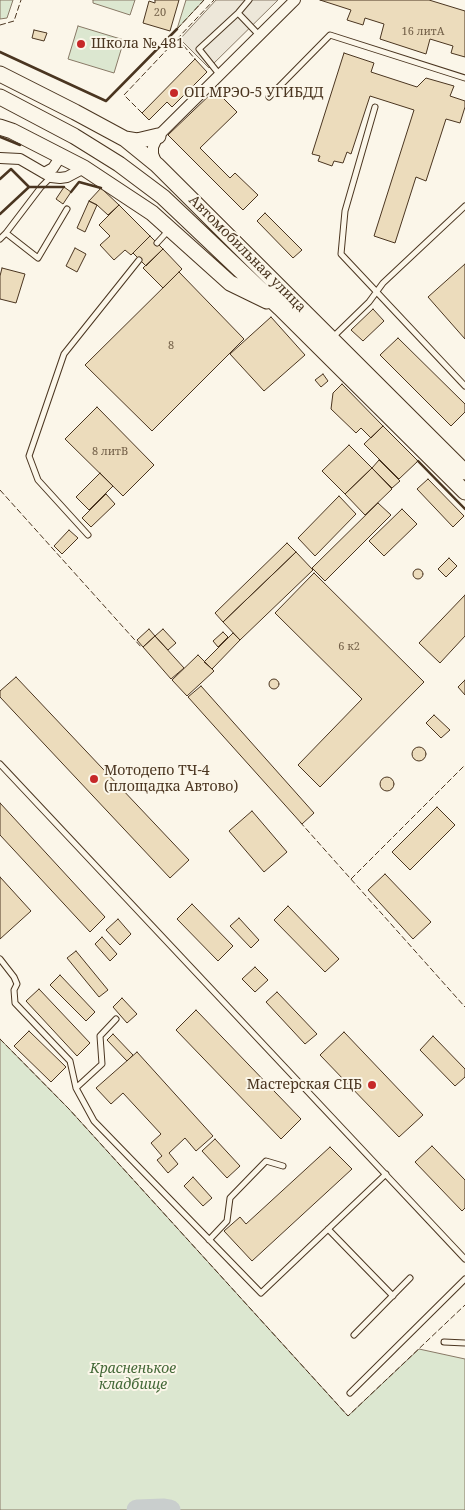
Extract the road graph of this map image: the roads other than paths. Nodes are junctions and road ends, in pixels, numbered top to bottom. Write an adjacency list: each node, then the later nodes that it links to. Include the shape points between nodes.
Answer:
1 (249, 0): 3 (lane)
2 (295, 0): 4 (street)
3 (238, 13): 4 (lane); 6 (lane, via 199,49)
4 (259, 35): 6 (street)
5 (0, 74): 13 (main road, Автомобильная улица)
6 (219, 74): 12 (street)
7 (465, 78): 9 (lane, via 330,35)
8 (0, 97): 27 (main road, Автомобильная улица, via 119,164 164,197)
9 (269, 97)
10 (375, 107): 26 (lane, via 346,211 341,254)
11 (0, 127): 14 (main road)
12 (158, 136): 13 (main road); 16 (street, via 153,147)
13 (125, 140): 16 (main road, Автомобильная улица)
14 (61, 156): 17 (main road); 18 (street)
15 (1, 159): 18 (street, via 20,159)
16 (157, 165): 28 (main road, Автомобильная улица)
17 (84, 168): 18 (street, via 67,177); 21 (main road)
18 (48, 175): 22 (lane)
19 (465, 206): 26 (lane)
20 (67, 209): 22 (lane, via 38,258)
21 (170, 228): 24 (lane); 27 (main road, via 230,283)
22 (6, 233): 23 (lane)
23 (0, 239)
24 (157, 243)
25 (139, 260): 32 (lane, via 64,354 29,456 38,480)
26 (377, 292): 28 (lane); 29 (lane)
27 (280, 308): 31 (main road, Автомобильная улица)
28 (332, 338): 30 (main road, Автомобильная улица)
29 (465, 386)
30 (465, 472)
31 (465, 492)
32 (88, 535)
33 (0, 764): 38 (lane)
34 (0, 959): 36 (lane, via 17,984 15,1003 70,1061)
35 (116, 1019): 36 (lane, via 100,1036 102,1064)
36 (76, 1088): 40 (lane, via 94,1121)
37 (283, 1166): 40 (lane, via 266,1161 230,1198 227,1221)
38 (386, 1174): 39 (lane); 41 (lane)
39 (328, 1229): 40 (lane, via 260,1293); 44 (lane)
40 (209, 1240)
41 (465, 1259)
42 (410, 1278): 44 (lane)
43 (465, 1279): 48 (lane)
44 (393, 1296): 45 (lane)
45 (354, 1335)
46 (444, 1342): 47 (lane)
47 (465, 1343)
48 (350, 1393)

